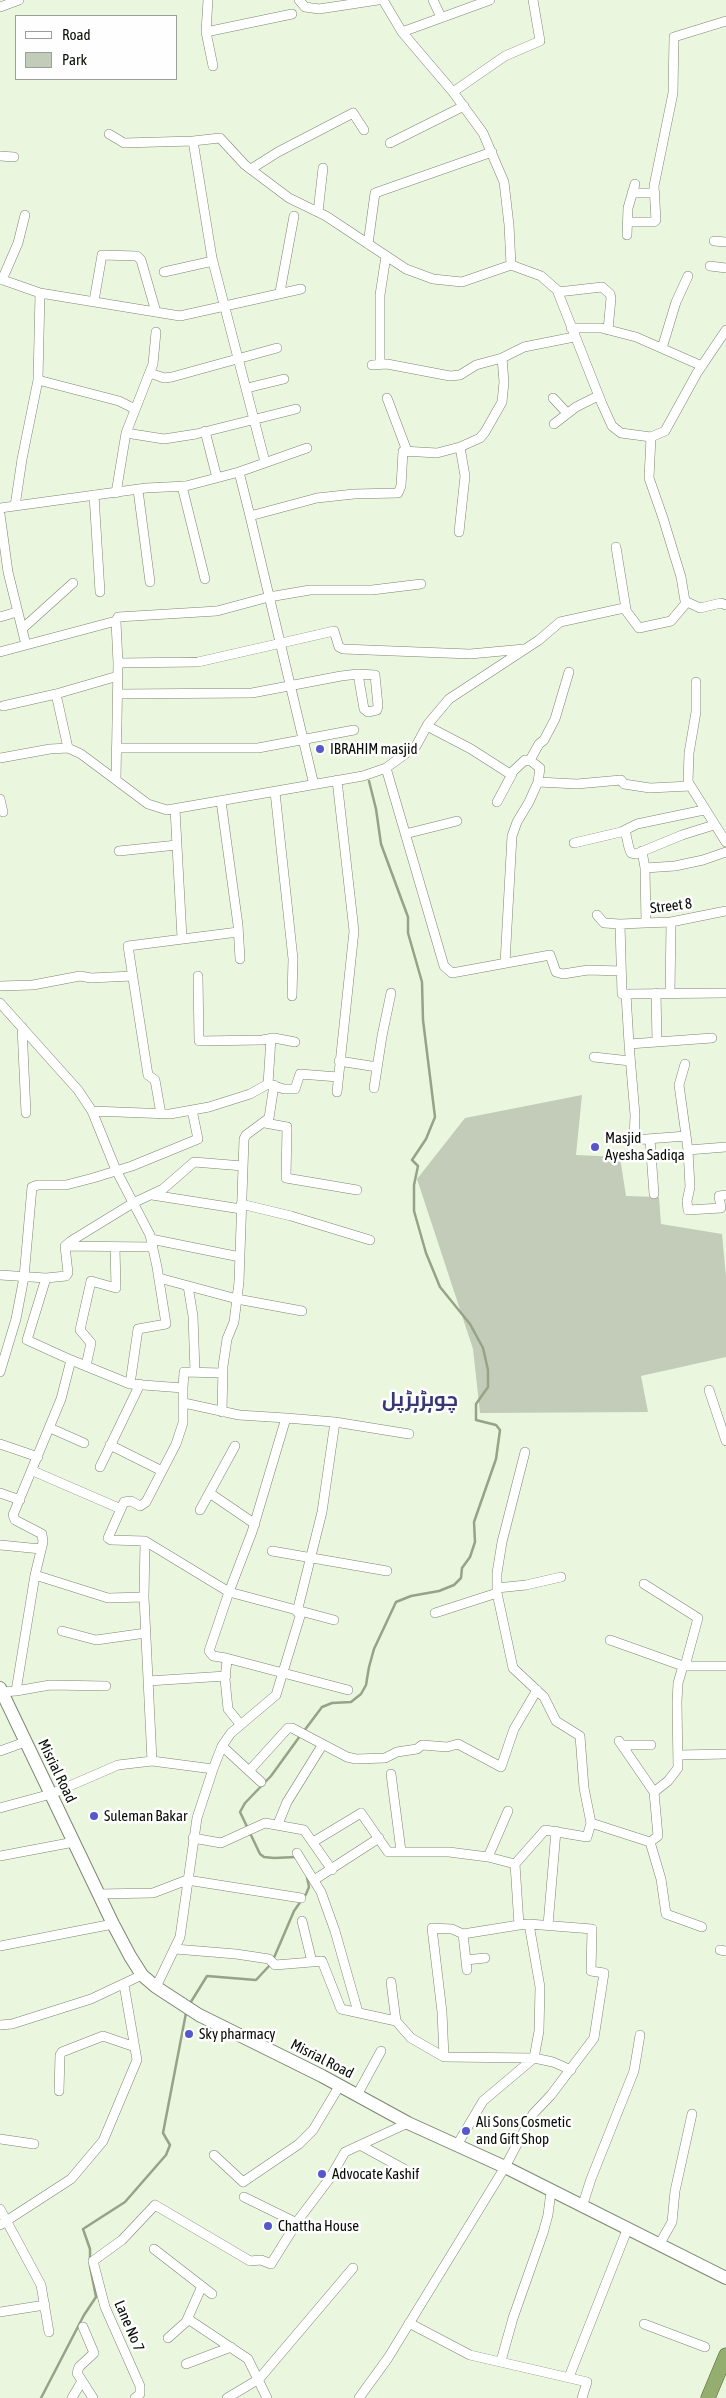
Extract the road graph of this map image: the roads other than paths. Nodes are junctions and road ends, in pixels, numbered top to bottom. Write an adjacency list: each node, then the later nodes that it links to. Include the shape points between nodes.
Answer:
1 (19, 0): 9 (street)
2 (208, 0): 13 (street)
3 (299, 0): 4 (street, via 305,7 319,9)
4 (378, 0)
5 (383, 0): 14 (street)
6 (433, 0): 11 (street)
7 (490, 0): 11 (street)
8 (533, 0): 16 (street, via 540,40 505,56)
9 (0, 7)
10 (292, 14): 13 (street)
11 (441, 17): 14 (street)
12 (726, 21): 27 (street, via 676,35 672,40 673,93 665,123)
13 (206, 32): 15 (street)
14 (402, 32): 16 (street)
15 (213, 66)
16 (454, 92): 17 (street)
17 (464, 106): 21 (street); 22 (street, via 477,121)
18 (364, 130): 26 (street, via 353,113)
19 (109, 134): 20 (street, via 124,143)
20 (193, 141): 26 (street, via 220,138); 37 (street)
21 (390, 144)
22 (492, 152): 35 (street, via 376,193); 38 (street, via 504,182)
23 (0, 156): 24 (street)
24 (14, 157)
25 (323, 168): 28 (street)
26 (251, 169): 28 (street, via 289,198)
27 (655, 193): 31 (street, via 656,220); 31 (street, via 633,188)
28 (318, 212): 35 (street)
29 (25, 215): 43 (street, via 18,243)
30 (294, 216): 45 (street)
31 (628, 222): 32 (street)
32 (627, 234)
33 (714, 241): 34 (street)
34 (726, 242)
35 (368, 244): 36 (street)
36 (386, 256): 38 (street, via 433,280 462,282); 58 (street, via 376,364 450,376)
37 (213, 260): 41 (street); 49 (street)
38 (511, 265): 46 (street, via 541,276)
39 (710, 266): 40 (street)
40 (726, 268)
41 (164, 272)
42 (688, 276): 56 (street)
43 (1, 279): 47 (street)
44 (301, 289): 45 (street)
45 (280, 292): 49 (street)
46 (558, 292): 51 (street, via 602,286 611,298); 54 (street)
47 (40, 293): 48 (street); 62 (street)
48 (94, 301): 50 (street); 50 (street, via 102,255 137,256 142,260)
49 (226, 304): 50 (street, via 180,316); 57 (street)
50 (156, 312)
51 (608, 330): 54 (street); 56 (street)
52 (726, 330): 59 (street)
53 (156, 332): 60 (street)
54 (573, 333): 58 (street, via 524,346); 64 (street)
55 (277, 348): 57 (street)
56 (662, 348): 59 (street)
57 (240, 358): 60 (street, via 172,377); 63 (street)
58 (502, 358): 75 (street, via 502,402 480,438)
59 (702, 366): 74 (street, via 669,426 661,434)
60 (150, 373): 67 (street)
61 (284, 379): 63 (street)
62 (38, 380): 67 (street, via 119,401); 85 (street)
63 (247, 388): 70 (street)
64 (598, 396): 69 (street); 74 (street, via 616,430)
65 (387, 398): 77 (street)
66 (553, 398): 69 (street)
67 (135, 409): 73 (street)
68 (296, 409): 70 (street)
69 (568, 413): 71 (street)
70 (254, 419): 72 (street); 78 (street)
71 (554, 424)
72 (205, 431): 73 (street, via 164,439); 80 (street)
73 (126, 433): 83 (street)
74 (651, 437): 98 (street, via 649,478 681,577 684,601)
75 (460, 447): 77 (street, via 437,453); 89 (street, via 465,476)
76 (307, 448): 78 (street)
77 (407, 451): 88 (street, via 403,452 398,493 316,498)
78 (265, 462): 79 (street)
79 (238, 472): 80 (street); 88 (street)
80 (217, 478): 81 (street)
81 (182, 486): 82 (street); 92 (street)
82 (138, 490): 83 (street); 94 (street)
83 (116, 492): 84 (street)
84 (94, 495): 85 (street); 96 (street)
85 (15, 506): 86 (street)
86 (0, 508)
87 (0, 514): 91 (street)
88 (250, 516): 97 (street)
89 (458, 532)
90 (616, 547): 100 (street)
91 (4, 573): 101 (street)
92 (205, 579)
93 (73, 582): 104 (street)
94 (150, 582)
95 (421, 584): 97 (street, via 372,590 310,590)
96 (100, 592)
97 (269, 596): 103 (street, via 217,611 126,615); 105 (street)
98 (687, 602): 99 (street, via 700,608); 100 (street, via 671,621 640,628)
99 (726, 604)
100 (626, 609): 107 (street, via 560,622)
101 (17, 612): 102 (street); 104 (street)
102 (0, 617)
103 (116, 621): 106 (street); 109 (street)
104 (22, 629): 106 (street)
105 (281, 643): 107 (street, via 334,631 342,649 470,654); 109 (street, via 198,662); 114 (street)
106 (26, 645): 108 (street)
107 (524, 649): 118 (street, via 448,699)
108 (0, 652)
109 (118, 663): 112 (street)
110 (569, 672): 124 (street, via 555,719)
111 (358, 674): 114 (street)
112 (118, 676): 115 (street); 116 (street)
113 (696, 682): 131 (street, via 696,712 687,767)
114 (291, 686): 116 (street, via 252,693); 120 (street)
115 (56, 694): 117 (street); 121 (street)
116 (117, 694): 122 (street)
117 (3, 706)
118 (427, 726): 125 (street, via 416,746); 126 (street)
119 (354, 730): 120 (street)
120 (304, 740): 122 (street, via 247,749); 130 (street)
121 (68, 748): 123 (street); 127 (street)
122 (116, 748): 127 (street)
123 (0, 758)
124 (530, 760): 126 (street, via 525,760); 129 (street, via 540,768)
125 (386, 768): 128 (street); 142 (street)
126 (512, 774): 135 (street)
127 (116, 780): 136 (street, via 148,804)
128 (337, 780): 130 (street); 177 (street, via 354,932)
129 (538, 782): 131 (street, via 577,784 621,780 624,784 650,788); 158 (street, via 512,836)
130 (314, 785): 132 (street)
131 (690, 786): 137 (street)
132 (275, 792): 134 (street); 168 (street, via 293,959)
133 (0, 799): 138 (street)
134 (221, 801): 136 (street); 155 (street)
135 (497, 802)
136 (174, 809): 145 (street)
137 (704, 810): 140 (street); 141 (street, via 637,824)
138 (3, 812)
139 (457, 822): 142 (street)
140 (714, 825): 144 (street); 147 (street)
141 (625, 830): 143 (street); 147 (street, via 631,853)
142 (405, 834): 158 (street, via 444,966 452,973)
143 (574, 842)
144 (726, 842)
145 (177, 845): 146 (street); 156 (street)
146 (119, 851)
147 (642, 851): 149 (street)
148 (726, 852): 149 (street, via 675,866)
149 (645, 868): 153 (street)
150 (726, 911): 152 (street, Street 8)
151 (597, 915): 154 (street, via 604,923)
152 (671, 922): 153 (street, Street 8); 167 (street)
153 (646, 923): 154 (street, Street 8)
154 (620, 924): 159 (street)
155 (238, 932): 156 (street); 157 (street)
156 (182, 938): 160 (street, via 129,945)
157 (240, 959)
158 (505, 963): 159 (street, via 550,955 556,972 563,974 588,970)
159 (621, 971): 166 (street, via 622,994)
160 (132, 976): 162 (street, via 80,976 33,985); 188 (street, via 148,1075 155,1080)
161 (198, 976): 171 (street, via 199,1041)
162 (0, 986)
163 (726, 992): 167 (street)
164 (391, 993): 180 (street)
165 (656, 993): 166 (street); 167 (street); 173 (street)
166 (626, 994): 175 (street)
167 (670, 994)
168 (292, 996)
169 (2, 1009): 170 (street)
170 (22, 1027): 185 (street); 187 (street)
171 (271, 1038): 174 (street); 182 (street)
172 (712, 1038): 173 (street)
173 (657, 1041): 175 (street)
174 (295, 1042)
175 (629, 1044): 178 (street)
176 (594, 1057): 178 (street)
177 (339, 1061): 180 (street); 181 (street)
178 (630, 1061): 191 (street, via 634,1140)
179 (685, 1064): 190 (street, via 679,1085)
180 (378, 1066): 183 (street)
181 (338, 1077): 182 (street, via 300,1074 295,1089); 184 (street)
182 (271, 1085): 186 (street); 189 (street, via 271,1112)
183 (374, 1088)
184 (337, 1092)
185 (92, 1110): 188 (street); 195 (street)
186 (192, 1110): 188 (street); 195 (street, via 198,1139)
187 (26, 1113)
188 (161, 1114)
189 (265, 1122): 194 (street, via 246,1135); 196 (street, via 287,1127 286,1178)
190 (686, 1136): 191 (street); 193 (street)
191 (650, 1139): 197 (street)
192 (726, 1146): 193 (street)
193 (688, 1150): 199 (street, via 688,1210 720,1208 719,1196)
194 (243, 1166): 198 (street, via 194,1162); 201 (street)
195 (116, 1170): 200 (street); 208 (street, via 66,1185 32,1187)
196 (357, 1190)
197 (654, 1194)
198 (152, 1195): 200 (street); 201 (street)
199 (726, 1196)
200 (133, 1203): 203 (street); 204 (street)
201 (241, 1207): 202 (street, via 291,1216); 206 (street)
202 (370, 1240)
203 (152, 1243): 205 (street); 206 (street); 210 (street)
204 (66, 1246): 205 (street); 209 (street, via 68,1273)
205 (115, 1247): 215 (street, via 116,1288 90,1281 80,1330 91,1343)
206 (240, 1257): 212 (street)
207 (0, 1275): 208 (street)
208 (24, 1277): 209 (street); 216 (street, via 16,1319)
209 (46, 1278): 214 (street, via 27,1340)
210 (159, 1278): 211 (street); 219 (street, via 166,1324 138,1330)
211 (188, 1286): 212 (street); 217 (street, via 193,1316)
212 (237, 1300): 213 (street); 218 (street)
213 (302, 1311)
214 (72, 1360): 215 (street); 226 (street)
215 (86, 1366): 219 (street)
216 (0, 1372)
217 (195, 1372): 218 (street); 220 (street, via 184,1372)
218 (222, 1373): 223 (street)
219 (135, 1384): 220 (street); 231 (street)
220 (183, 1388): 222 (street)
221 (710, 1390): 228 (street)
222 (184, 1404): 223 (street); 236 (street, via 183,1423 176,1444)
223 (222, 1412): 224 (street)
224 (286, 1418): 225 (street); 243 (street)
225 (335, 1422): 227 (street); 248 (street, via 322,1512)
226 (50, 1428): 229 (street); 234 (street)
227 (409, 1434)
228 (726, 1442)
229 (84, 1443)
230 (0, 1444): 234 (street)
231 (110, 1446): 235 (street); 236 (street)
232 (235, 1446): 239 (street)
233 (525, 1452): 253 (street, via 502,1542)
234 (38, 1458): 237 (street)
235 (100, 1467)
236 (162, 1470): 241 (street, via 143,1505 126,1501)
237 (33, 1471): 240 (street); 241 (street)
238 (0, 1493): 240 (street)
239 (211, 1494): 242 (street); 243 (street)
240 (20, 1500): 246 (street, via 14,1517 42,1534)
241 (121, 1509): 244 (street, via 108,1538)
242 (200, 1510)
243 (255, 1524): 254 (street)
244 (144, 1541): 254 (street); 255 (street)
245 (0, 1545): 246 (street)
246 (41, 1549): 250 (street)
247 (272, 1551): 248 (street)
248 (311, 1558): 249 (street); 256 (street)
249 (387, 1571)
250 (36, 1575): 255 (street, via 108,1598); 272 (street)
251 (561, 1577): 253 (street)
252 (644, 1584): 263 (street, via 698,1618)
253 (497, 1591): 257 (street); 271 (street, via 513,1668)
254 (229, 1592): 256 (street); 262 (street, via 209,1651 214,1656)
255 (144, 1596): 260 (street)
256 (299, 1612): 258 (street); 265 (street)
257 (435, 1613)
258 (334, 1620)
259 (62, 1631): 260 (street, via 94,1640)
260 (146, 1633): 267 (street)
261 (610, 1640): 263 (street)
262 (226, 1658): 265 (street); 266 (street)
263 (684, 1666): 264 (street); 280 (street, via 678,1683)
264 (726, 1666)
265 (283, 1673): 270 (street); 273 (street, via 276,1695)
266 (226, 1676): 267 (street); 273 (street, via 228,1710)
267 (148, 1681): 281 (street)
268 (106, 1686): 272 (street, via 50,1685)
269 (1, 1690): 272 (street); 274 (main road, Misrial Road)
270 (348, 1690)
271 (537, 1690): 275 (street, via 514,1730 502,1767 458,1744 447,1747 422,1745 385,1758 356,1759); 290 (street, via 556,1721 580,1736 584,1788)
272 (16, 1691)
273 (240, 1724): 276 (street)
274 (25, 1742): 278 (street); 287 (main road, Misrial Road)
275 (323, 1744): 283 (street, via 288,1728); 291 (street)
276 (222, 1746): 282 (street); 283 (street)
277 (651, 1746): 286 (street, via 620,1743)
278 (0, 1751)
279 (726, 1754): 280 (street)
280 (679, 1755): 286 (street, via 678,1768)
281 (152, 1761): 282 (street); 287 (street, via 118,1765)
282 (213, 1769): 293 (street)
283 (249, 1771): 285 (street)
284 (391, 1774): 298 (street)
285 (261, 1782)
286 (654, 1792): 297 (street, via 658,1836)
287 (51, 1794): 288 (street); 295 (main road, Misrial Road)
288 (0, 1808)
289 (508, 1811): 301 (street)
290 (591, 1823): 292 (street, via 586,1837); 297 (street)
291 (278, 1824): 293 (street, via 265,1823 221,1843); 296 (street, via 304,1830)
292 (556, 1831): 302 (street, via 545,1830); 312 (street)
293 (193, 1838): 304 (street)
294 (379, 1838): 296 (street, via 359,1813); 298 (street, via 388,1852); 303 (street)
295 (74, 1842): 300 (street); 306 (main road, Misrial Road)
296 (313, 1842): 303 (street)
297 (650, 1842): 313 (street, via 661,1879 666,1914)
298 (401, 1851): 301 (street)
299 (297, 1853): 305 (street)
300 (0, 1856)
301 (488, 1857): 302 (street)
302 (515, 1864): 311 (street)
303 (332, 1870): 305 (street)
304 (187, 1880): 306 (street, via 153,1893); 307 (street); 316 (street, via 180,1937)
305 (314, 1880): 325 (street, via 335,1931)
306 (98, 1894): 309 (main road, Misrial Road)
307 (301, 1898)
308 (302, 1921): 319 (street)
309 (113, 1924): 315 (street); 321 (main road, Misrial Road)
310 (529, 1924): 311 (street); 312 (street); 332 (street, via 540,1987 539,2031)
311 (518, 1925): 314 (street)
312 (548, 1925): 333 (street, via 592,1929 591,1971 604,1973 594,2038)
313 (702, 1927)
314 (463, 1934): 318 (street); 331 (street, via 452,1929 432,1928)
315 (0, 1946)
316 (174, 1949): 319 (street, via 272,1962); 324 (street)
317 (485, 1958): 318 (street)
318 (466, 1960): 320 (street)
319 (312, 1962): 325 (street, via 322,1962 341,2009)
320 (467, 1970)
321 (142, 1975): 323 (street); 324 (main road, Misrial Road)
322 (391, 1982): 326 (street)
323 (124, 1985): 327 (street, via 91,1999); 329 (street)
324 (156, 1987): 334 (main road, Misrial Road, via 199,2015)
325 (358, 2012): 326 (street)
326 (396, 2021): 331 (street, via 411,2038)
327 (0, 2025)
328 (640, 2035): 348 (street, via 634,2071)
329 (135, 2047): 335 (street, via 103,2036 62,2052); 350 (street, via 137,2060 104,2141 71,2179)
330 (381, 2051): 336 (street)
331 (444, 2057): 332 (street)
332 (534, 2058): 333 (street); 342 (street, via 483,2101)
333 (571, 2070): 344 (street, via 533,2114)
334 (340, 2085): 336 (main road, Misrial Road); 343 (street, via 313,2130 300,2144 244,2182)
335 (58, 2091)
336 (357, 2095): 338 (main road, Misrial Road)
337 (692, 2114): 353 (street, via 675,2191 672,2222)
338 (408, 2124): 341 (street); 342 (main road, Misrial Road)
339 (0, 2140): 340 (street)
340 (34, 2144)
341 (360, 2145): 345 (street); 351 (street, via 345,2152)
342 (457, 2145): 344 (main road, Misrial Road)
343 (214, 2155)
344 (505, 2167): 346 (main road, Misrial Road); 362 (street)
345 (404, 2169)
346 (551, 2191): 348 (main road, Misrial Road); 370 (street, via 543,2233)
347 (244, 2197): 351 (street)
348 (582, 2207): 352 (main road, Misrial Road)
349 (0, 2209): 350 (street)
350 (3, 2222): 359 (street, via 41,2285)
351 (297, 2223): 377 (street, Lane No 7, via 273,2263 250,2261 155,2205 122,2240 93,2261 105,2307 140,2386 140,2394)
352 (627, 2230): 353 (main road, Misrial Road); 372 (street)
353 (659, 2245): 356 (main road, Misrial Road)
354 (154, 2249): 357 (street)
355 (353, 2268): 373 (street)
356 (726, 2278)
357 (202, 2286): 358 (street); 361 (street)
358 (212, 2294)
359 (45, 2305): 360 (street); 365 (street)
360 (0, 2312)
361 (188, 2319): 366 (street); 367 (street)
362 (409, 2323): 370 (street, via 470,2355); 380 (street)
363 (644, 2324): 368 (street)
364 (83, 2327): 374 (street, via 94,2353 77,2370)
365 (49, 2332)
366 (168, 2338)
367 (231, 2347): 371 (street); 373 (street, via 248,2359)
368 (705, 2347)
369 (726, 2355): 382 (highway)
370 (501, 2361): 372 (street)
371 (186, 2364)
372 (569, 2377): 381 (street, via 587,2382)
373 (259, 2379): 378 (street); 379 (street)
374 (82, 2381): 375 (street); 376 (street)
375 (72, 2398)
376 (93, 2398)
377 (135, 2398)
378 (227, 2398)
379 (266, 2398)
380 (360, 2398)
381 (582, 2398)
382 (708, 2398)

